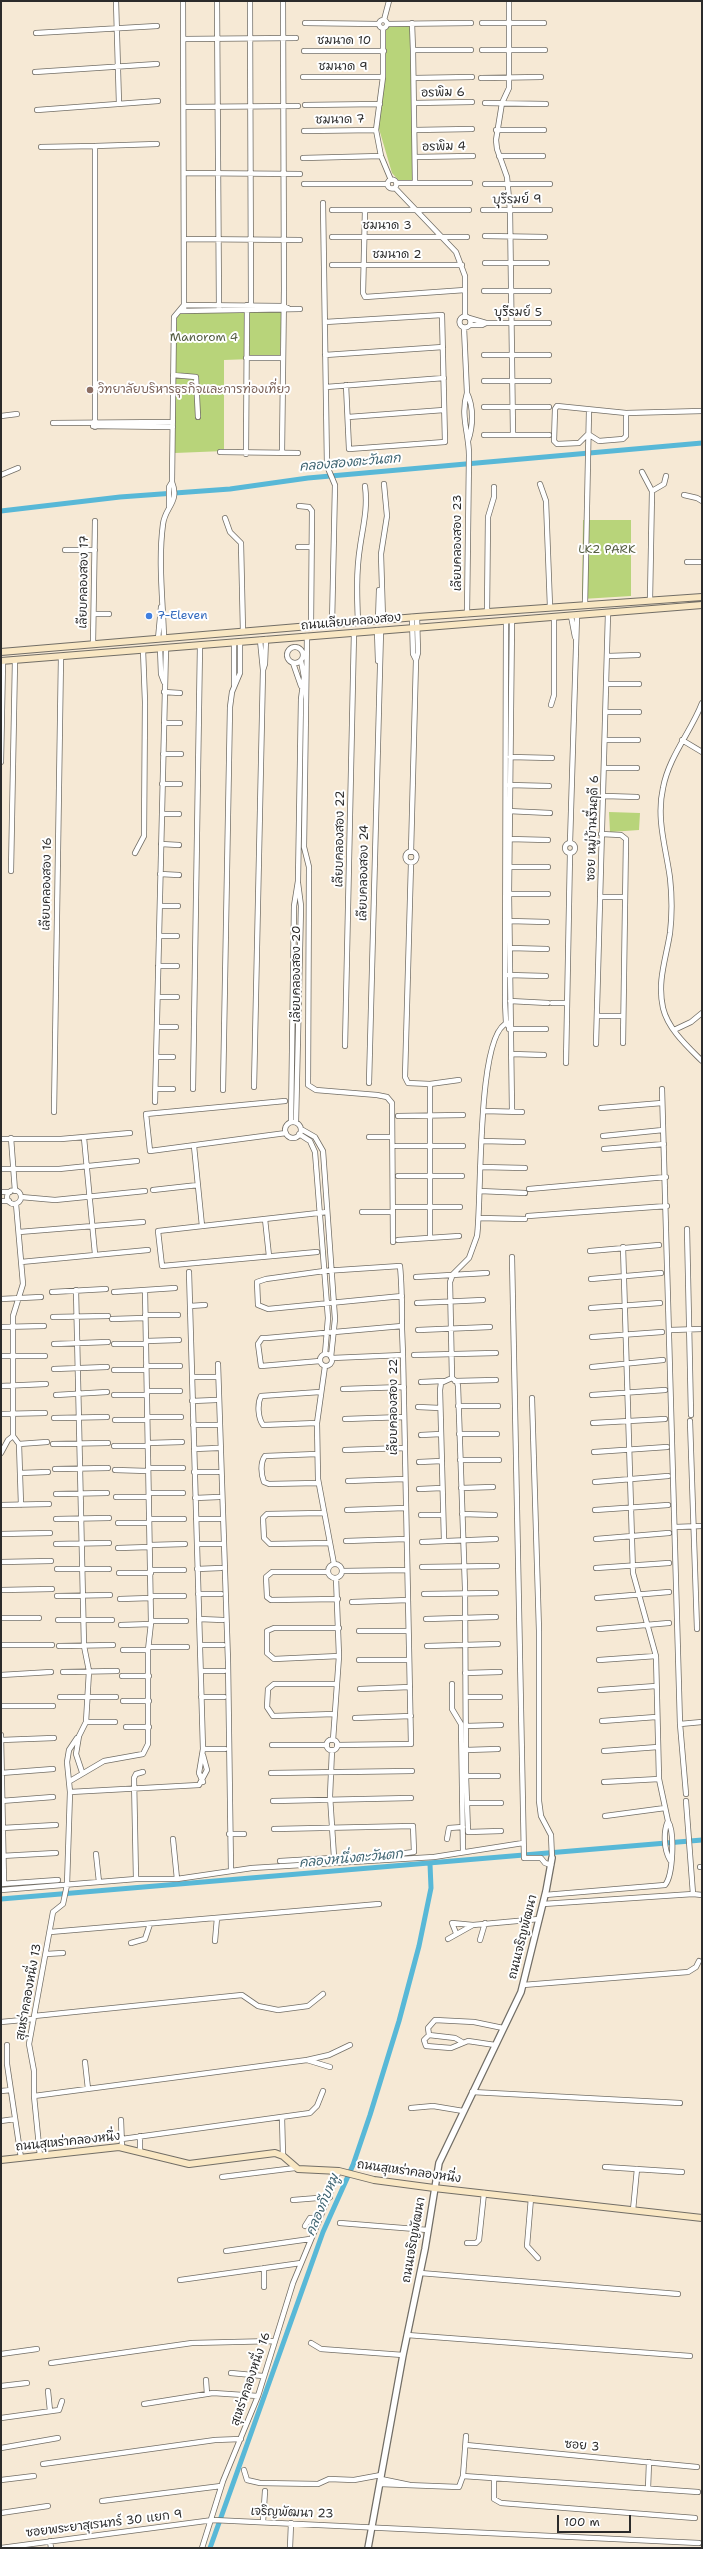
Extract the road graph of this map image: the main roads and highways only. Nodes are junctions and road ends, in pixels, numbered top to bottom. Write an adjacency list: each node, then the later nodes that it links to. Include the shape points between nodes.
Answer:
1 (702, 597): 3 (main road, ถนนเลียบคลองสอง, via 415,617)
2 (702, 605): 4 (main road, ถนนเลียบคลองสอง)
3 (2, 651)
4 (2, 661)
5 (1, 2160): 6 (main road, ถนนสุเหร่าคลองหนึ่ง, via 122,2147 182,2163 197,2164 275,2153 283,2156 295,2168 340,2171 360,2177 434,2188)
6 (702, 2218)

